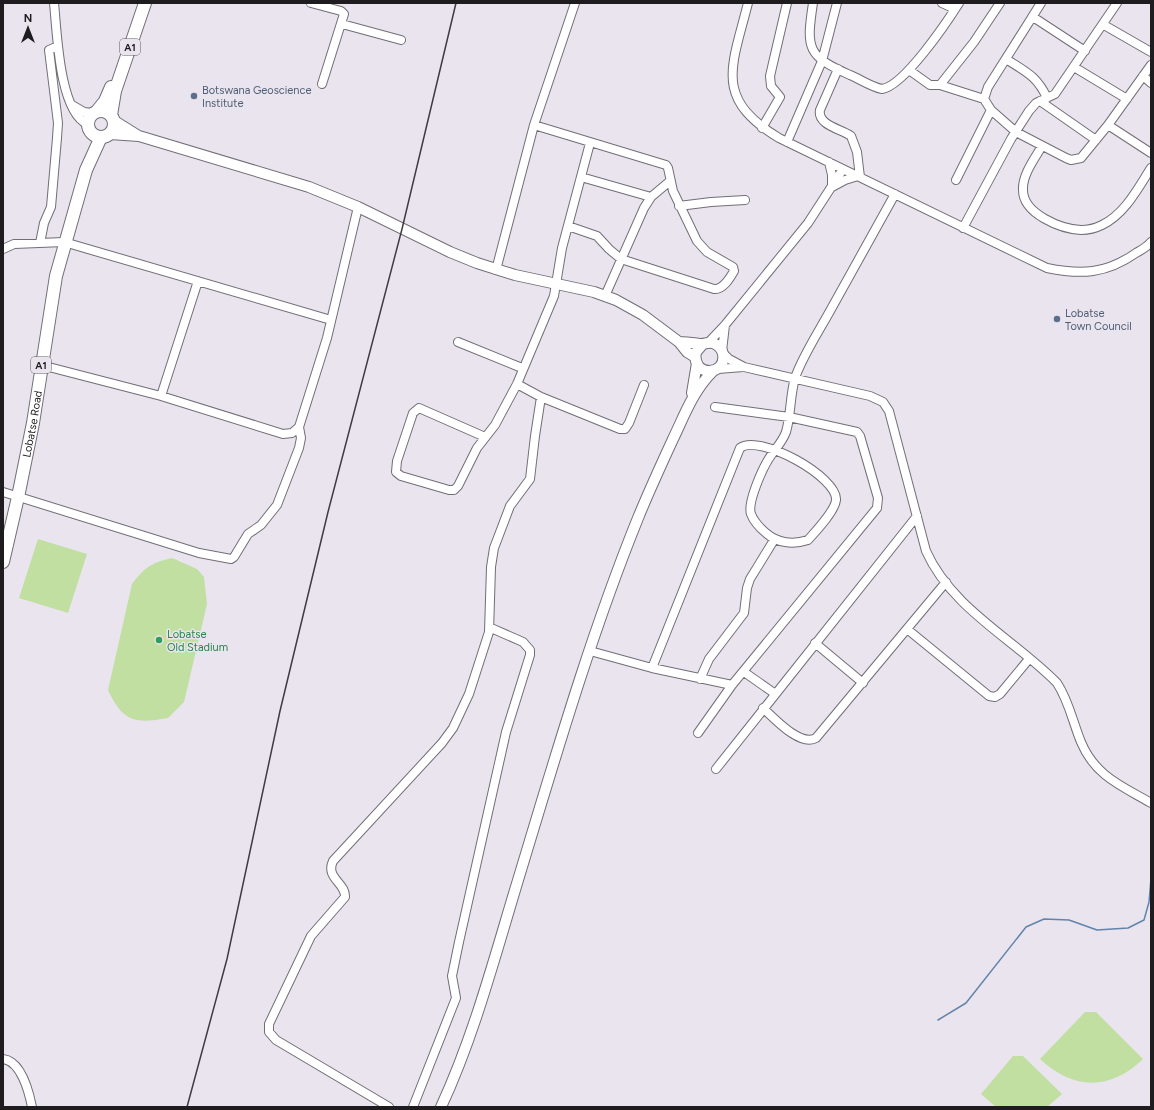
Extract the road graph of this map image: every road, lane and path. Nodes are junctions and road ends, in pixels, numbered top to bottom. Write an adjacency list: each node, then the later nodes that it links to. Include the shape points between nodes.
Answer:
1 (54, 3): 19 (street)
2 (137, 3): 38 (highway, A1, via 105,101)
3 (145, 3): 37 (highway, Lobatse Road / A1, via 116,91)
4 (311, 3): 16 (street, via 343,12)
5 (574, 3): 39 (street)
6 (748, 3): 41 (street, via 734,61 733,86 740,105)
7 (787, 3): 41 (street, via 770,76 771,86 780,98)
8 (813, 3): 23 (street, via 809,40)
9 (837, 3): 23 (street)
10 (942, 3): 14 (street)
11 (1000, 3): 31 (street, via 974,42)
12 (1041, 3): 15 (street)
13 (1114, 4): 17 (street)
14 (957, 6): 27 (street)
15 (1033, 17): 20 (street); 22 (street)
16 (342, 24): 18 (street); 30 (street)
17 (1104, 25): 20 (street); 21 (street)
18 (401, 40)
19 (58, 46): 35 (street, via 63,83); 68 (street, via 49,50 58,138 51,207 44,223)
20 (1085, 51): 25 (street)
21 (1151, 52)
22 (1006, 59): 32 (street, via 988,87); 34 (street, via 1041,85)
23 (822, 61): 26 (street); 46 (street)
24 (1151, 65): 28 (street)
25 (1074, 67): 33 (street); 34 (street, via 1055,94)
26 (838, 69): 27 (street, via 882,88 889,87); 55 (street, via 820,110 820,116 823,121 851,136 857,152)
27 (909, 70): 31 (street, via 930,85)
28 (1143, 76): 29 (street); 33 (street)
29 (1151, 82)
30 (322, 84)
31 (940, 85): 32 (street)
32 (984, 99): 36 (street)
33 (1127, 99): 40 (street)
34 (1043, 100): 42 (street, via 1033,105); 45 (street)
35 (71, 104): 38 (street); 38 (street, via 78,117)
36 (991, 110): 42 (street); 56 (street)
37 (112, 117): 38 (highway, via 107,112); 43 (highway, Lobatse Road / A1, via 113,130); 44 (main road)
38 (91, 120): 43 (highway, via 92,134); 53 (highway, Lobatse Road / A1)
39 (534, 125): 47 (street); 71 (street)
40 (1108, 125): 45 (street); 49 (street)
41 (762, 128): 46 (street)
42 (1016, 132): 48 (street); 65 (street)
43 (106, 136): 44 (main road); 53 (highway, Lobatse Road / A1)
44 (139, 136): 63 (main road, via 309,187)
45 (1096, 140): 48 (street, via 1084,155 1076,160)
46 (787, 142): 50 (street)
47 (590, 143): 54 (street); 57 (street, via 661,163 668,168)
48 (1042, 146): 51 (street, via 1024,182 1025,201 1037,215 1076,230 1092,229 1113,217 1128,202)
49 (1151, 153)
50 (829, 162): 52 (street); 58 (street)
51 (1151, 168)
52 (843, 169): 55 (street); 58 (street)
53 (86, 170): 66 (highway, Lobatse Road / A1)
54 (581, 177): 60 (street); 64 (street)
55 (860, 177): 58 (street, via 845,180); 59 (street)
56 (956, 180)
57 (670, 182): 60 (street); 62 (street)
58 (831, 188): 76 (street, via 808,223)
59 (895, 194): 65 (street); 86 (street, via 817,334)
60 (651, 197): 70 (street)
61 (745, 200): 62 (street)
62 (680, 206): 70 (street, via 690,229 702,247 734,269 723,286 714,289)
63 (358, 207): 71 (main road, via 450,252); 75 (street)
64 (568, 226): 70 (street, via 597,236); 73 (street)
65 (963, 228): 67 (street, via 1047,268 1070,272 1096,272 1113,266 1128,259)
66 (64, 242): 68 (street); 72 (street); 82 (highway, Lobatse Road / A1)
67 (1151, 242)
68 (40, 243): 69 (street, via 14,244)
69 (3, 249)
70 (621, 259): 74 (street)
71 (496, 270): 73 (main road)
72 (198, 281): 75 (street); 89 (street)
73 (556, 284): 74 (main road); 84 (street, via 554,296)
74 (605, 296): 78 (main road, via 643,315)
75 (331, 320): 94 (street)
76 (725, 325): 79 (street); 80 (street)
77 (458, 342): 84 (street)
78 (679, 342): 79 (main road); 81 (main road)
79 (706, 344): 80 (main road, via 714,344); 81 (main road, via 696,352)
80 (723, 352): 83 (street, via 729,359); 85 (main road, via 722,364)
81 (696, 360): 85 (main road, via 706,371); 91 (main road)
82 (41, 365): 89 (street); 98 (highway, Lobatse Road / A1, via 33,423)
83 (744, 367): 85 (street); 86 (street)
84 (522, 368): 87 (street)
85 (715, 370): 91 (main road, via 703,381)
86 (795, 379): 93 (street); 99 (street, via 870,396 883,402 890,411)
87 (517, 384): 90 (street); 95 (street)
88 (644, 385): 90 (street, via 629,423 624,429)
89 (161, 396): 94 (street, via 283,434 292,433)
90 (541, 397): 103 (street, via 530,479 510,506 494,548 491,567)
91 (692, 397): 106 (main road, via 648,492)
92 (715, 407): 93 (street)
93 (789, 417): 96 (street); 109 (street, via 859,433 878,505)
94 (299, 427): 98 (street, via 299,448 279,500 262,525 248,534 231,559 199,553)
95 (485, 438): 95 (street, via 424,409 416,409 396,461 396,472 401,476 454,490)
96 (777, 450): 100 (street, via 764,466 750,509 759,527); 100 (street, via 794,458 821,478 834,490 836,500 832,510 808,540); 108 (street, via 748,445 738,451)
97 (3, 492): 98 (street)
98 (18, 497): 101 (highway, Lobatse Road / A1)
99 (917, 516): 102 (street, via 931,561); 105 (street)
100 (774, 540): 110 (street, via 750,579 744,613 709,659)
101 (3, 562)
102 (946, 582): 104 (street); 107 (street, via 975,614)
103 (491, 628): 120 (street, via 469,694 447,737 333,861 332,876 345,893 345,897 311,936 269,1024 269,1032 276,1040); 121 (street, via 523,642 530,650 530,655 506,732 458,942 452,976 456,998)
104 (907, 629): 107 (street, via 989,696 995,697 1000,694); 111 (street)
105 (815, 643): 111 (street); 113 (street)
106 (590, 651): 108 (street); 122 (main road, via 482,997 459,1066)
107 (1029, 659): 117 (street, via 1059,687 1090,761 1105,775)
108 (652, 668): 110 (street)
109 (744, 672): 112 (street); 113 (street)
110 (700, 678): 112 (street)
111 (863, 683): 114 (street, via 813,740 804,740 796,736)
112 (732, 685): 115 (street)
113 (774, 693): 114 (street)
114 (763, 708): 116 (street)
115 (698, 733)
116 (716, 769)
117 (1151, 803)
118 (3, 1058): 119 (street, via 11,1062 20,1074)
119 (32, 1107)
120 (388, 1107)
121 (413, 1107)
122 (441, 1107)

